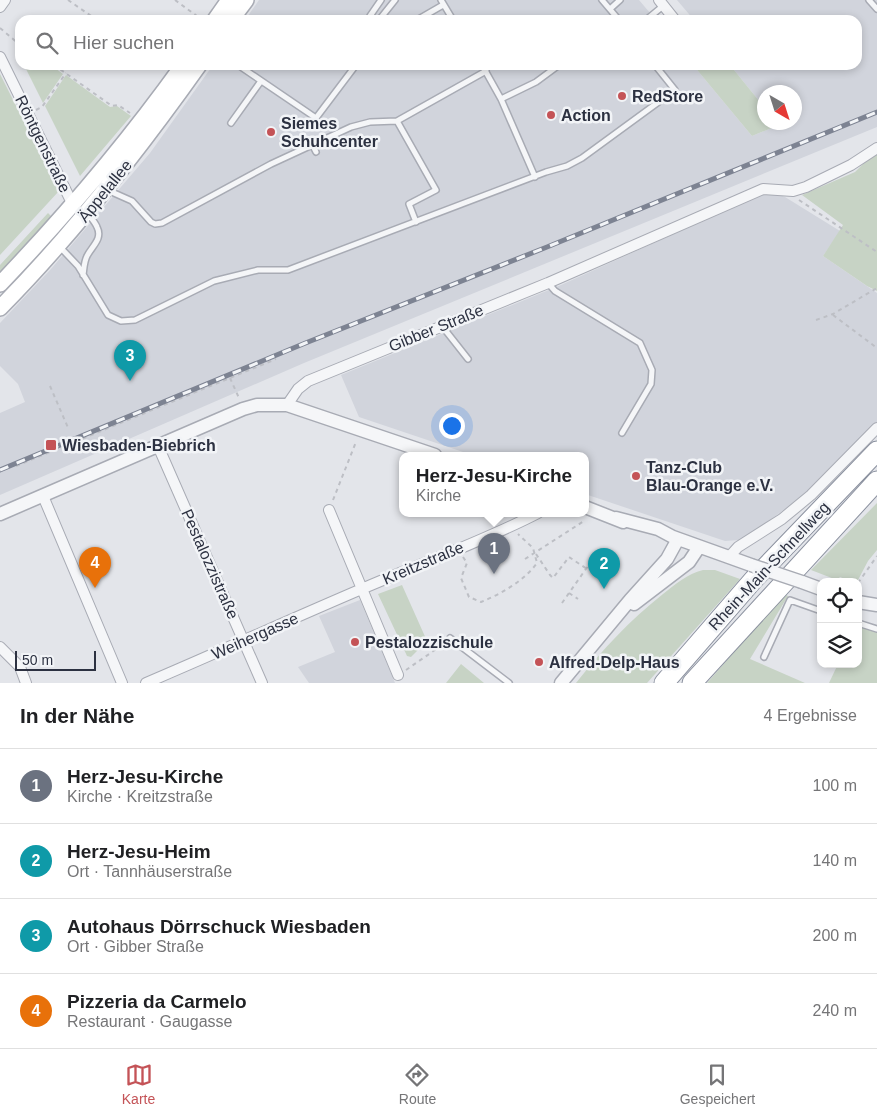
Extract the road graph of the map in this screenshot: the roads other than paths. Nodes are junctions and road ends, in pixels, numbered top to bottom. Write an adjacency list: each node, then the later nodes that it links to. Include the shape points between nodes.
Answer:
1 (5, 0): 11 (street)
2 (229, 0): 14 (main road)
3 (246, 0): 15 (main road)
4 (381, 0): 16 (lane)
5 (395, 0): 17 (lane)
6 (602, 0): 12 (lane)
7 (620, 0): 12 (lane)
8 (869, 0): 13 (lane)
9 (442, 2): 18 (lane); 19 (lane)
10 (661, 3): 21 (lane); 22 (street)
11 (0, 7)
12 (610, 9): 20 (lane)
13 (877, 9)
14 (212, 15)
15 (235, 15)
16 (371, 15)
17 (383, 15)
18 (424, 15)
19 (450, 15)
20 (614, 15)
21 (650, 15)
22 (672, 15)
23 (0, 57): 42 (street, Röntgenstraße, via 60,181)
24 (179, 70): 39 (main road, Äppelallee)
25 (195, 70): 40 (main road, Äppelallee)
26 (245, 70): 31 (lane)
27 (352, 70): 31 (lane, via 316,118)
28 (552, 70): 32 (lane)
29 (659, 70): 38 (lane, via 674,90 582,158)
30 (486, 71): 32 (lane); 33 (lane)
31 (261, 81): 34 (lane)
32 (502, 99): 38 (lane)
33 (398, 121): 35 (lane, via 370,122 351,127); 43 (lane, via 436,190 409,204)
34 (231, 123)
35 (312, 144): 37 (lane); 40 (lane, via 162,223 151,222 132,201)
36 (877, 148): 46 (street, Gibber Straße, via 852,165 806,187 793,191 763,189)
37 (316, 152)
38 (535, 177): 43 (lane)
39 (94, 181): 41 (lane); 42 (main road, Äppelallee)
40 (107, 188): 42 (main road, Äppelallee)
41 (88, 195)
42 (82, 206): 44 (main road, Äppelallee); 45 (lane, via 96,224 99,234 86,257); 47 (main road, Äppelallee)
43 (416, 222): 45 (lane, via 288,270 258,270 214,281 135,320 121,321 108,315)
44 (59, 246): 45 (lane); 48 (main road, Äppelallee)
45 (84, 276)
46 (548, 282): 49 (street, Gibber Straße); 53 (lane, via 555,291 640,343 652,370 651,384)
47 (0, 284)
48 (0, 308)
49 (442, 326): 50 (lane); 51 (street, Gibber Straße, via 308,381)
50 (468, 359)
51 (287, 405): 54 (street, via 257,404); 55 (street)
52 (877, 428): 65 (street, via 811,495 782,519 738,547)
53 (622, 433)
54 (158, 446): 58 (street); 75 (street, Pestalozzistraße)
55 (426, 452)
56 (877, 452): 85 (highway, Rhein-Main-Schnellweg, via 754,580)
57 (877, 481): 86 (highway, Rhein-Main-Schnellweg)
58 (43, 496): 61 (street); 80 (street)
59 (589, 508): 63 (street, via 656,535)
60 (329, 510): 66 (street)
61 (0, 514)
62 (531, 517): 66 (street, Kreitzstraße)
63 (675, 538): 64 (street); 71 (street, via 667,559)
64 (700, 546): 65 (street); 71 (street, via 689,562)
65 (729, 557): 67 (street, bridge)
66 (363, 588): 75 (street, Weihergasse); 78 (street)
67 (817, 588)
68 (866, 604): 70 (street)
69 (817, 610): 77 (lane, via 790,600)
70 (877, 611)
71 (613, 620): 84 (street)
72 (862, 624): 73 (lane)
73 (877, 629)
74 (450, 638): 83 (lane)
75 (244, 642): 81 (street, Weihergasse); 82 (street, Pestalozzistraße)
76 (0, 647): 79 (street, via 20,667)
77 (764, 657)
78 (398, 675)
79 (26, 683)
80 (122, 683)
81 (146, 683)
82 (262, 683)
83 (509, 683)
84 (561, 683)
85 (664, 683)
86 (692, 683)

